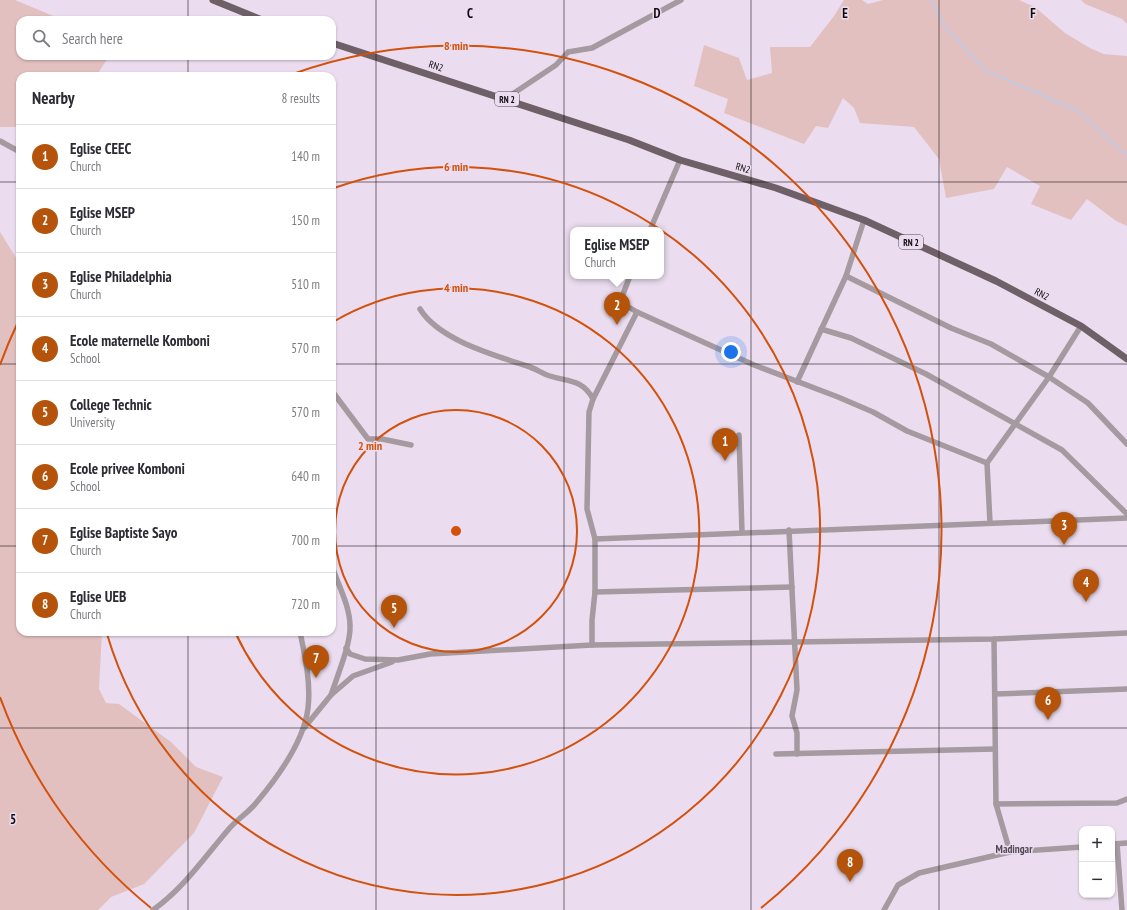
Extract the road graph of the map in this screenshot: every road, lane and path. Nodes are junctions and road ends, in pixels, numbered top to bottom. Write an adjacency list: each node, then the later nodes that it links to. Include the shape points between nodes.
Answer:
1 (213, 0): 3 (main road)
2 (681, 0): 5 (street, via 592,48 568,52 556,65)
3 (252, 16)
4 (336, 44): 5 (main road, RN2 / RN 2)
5 (505, 99): 8 (main road, RN2 / RN 2, via 629,140)
6 (0, 141): 7 (street)
7 (16, 150)
8 (680, 160): 9 (main road, RN2 / RN 2, via 776,188); 10 (street)
9 (864, 220): 11 (street); 15 (main road, RN2 / RN 2, via 996,281)
10 (651, 227)
11 (846, 276): 16 (street); 18 (street, via 951,328 991,344)
12 (629, 279): 14 (street, via 620,302)
13 (420, 309): 21 (street, via 429,322 475,348 548,375 572,381 588,389)
14 (637, 312): 19 (street); 21 (street)
15 (1081, 326): 17 (main road, RN2 / RN 2); 18 (street)
16 (821, 329): 19 (street); 22 (street, via 851,338 912,367)
17 (1127, 359)
18 (1049, 377): 22 (street); 25 (street, via 1088,403)
19 (797, 382): 26 (street, via 873,412 907,431)
20 (336, 396): 24 (street, via 368,439)
21 (593, 399): 32 (street, via 589,412 587,509)
22 (1016, 423): 26 (street); 27 (street, via 1062,450)
23 (739, 435): 31 (street)
24 (411, 444)
25 (1127, 444)
26 (986, 463): 29 (street)
27 (1127, 514)
28 (1127, 518): 29 (street)
29 (990, 524): 30 (street)
30 (789, 530): 31 (street); 34 (street)
31 (742, 532): 32 (street)
32 (595, 539): 35 (street)
33 (336, 577): 41 (street, via 350,626)
34 (792, 587): 35 (street); 39 (street)
35 (595, 592): 40 (street)
36 (1127, 633): 38 (street)
37 (301, 636): 46 (street, via 307,668 308,707)
38 (994, 639): 39 (street); 44 (street)
39 (794, 641): 40 (street); 49 (street, via 797,690 792,716 797,733)
40 (592, 645): 42 (street, via 430,654)
41 (346, 648): 42 (street, via 350,654 365,659); 45 (street)
42 (398, 660): 45 (street, via 353,676)
43 (1127, 689): 44 (street)
44 (995, 694): 47 (street)
45 (331, 695): 46 (street)
46 (303, 730): 56 (street, via 283,767 256,803 229,829 167,901)
47 (995, 749): 49 (street); 51 (street)
48 (776, 754): 49 (street)
49 (797, 754)
50 (1127, 799): 51 (street, via 1117,803)
51 (996, 804): 55 (street)
52 (1127, 843): 53 (street)
53 (1115, 844): 58 (street)
54 (1079, 847): 55 (street)
55 (1010, 852): 57 (street, via 919,873 898,884)
56 (153, 910)
57 (884, 910)
58 (1122, 910)

